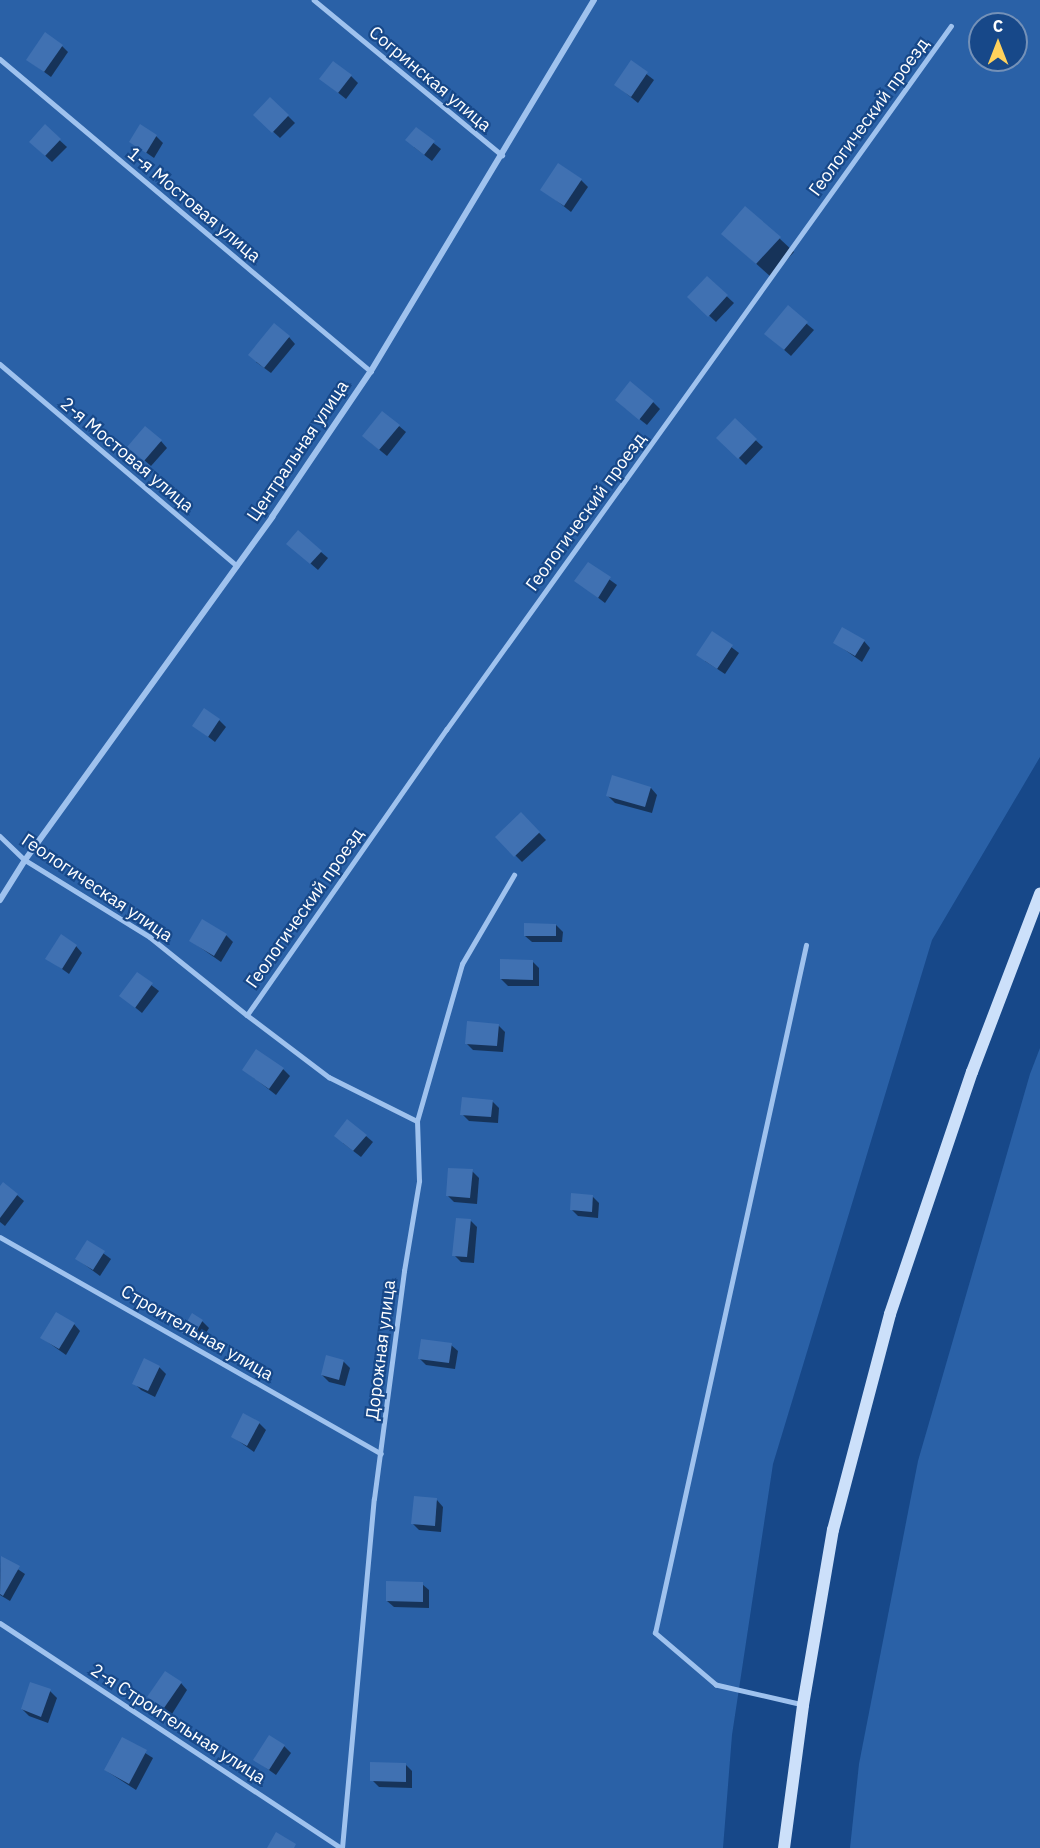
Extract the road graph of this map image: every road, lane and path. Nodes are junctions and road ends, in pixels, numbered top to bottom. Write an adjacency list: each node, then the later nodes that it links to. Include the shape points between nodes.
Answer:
1 (314, 0): 5 (lane, Согринская улица)
2 (594, 0): 5 (street, Центральная улица)
3 (951, 26): 15 (lane, Геологический проезд, via 446,730)
4 (0, 59): 7 (lane, 1-я Мостовая улица)
5 (502, 155): 7 (street, Центральная улица)
6 (0, 364): 8 (lane, 2-я Мостовая улица)
7 (371, 371): 8 (street, Центральная улица)
8 (237, 566): 10 (street, Центральная улица)
9 (0, 836): 10 (lane, Геологическая улица)
10 (25, 860): 13 (street, Центральная улица); 15 (lane, Геологическая улица, via 150,937)
11 (514, 875): 16 (lane, Дорожная улица, via 462,964)
12 (1040, 894): 20 (main road, via 972,1072 890,1314 833,1530)
13 (0, 900)
14 (806, 945): 20 (lane, via 655,1633 716,1685)
15 (247, 1015): 16 (lane, Геологическая улица, via 329,1077)
16 (417, 1120): 18 (lane, Дорожная улица, via 419,1181)
17 (0, 1237): 18 (lane, Строительная улица)
18 (381, 1453): 21 (lane, Дорожная улица)
19 (0, 1623): 21 (lane, 2-я Строительная улица)
20 (803, 1705): 22 (main road)
21 (342, 1848)
22 (784, 1848)

